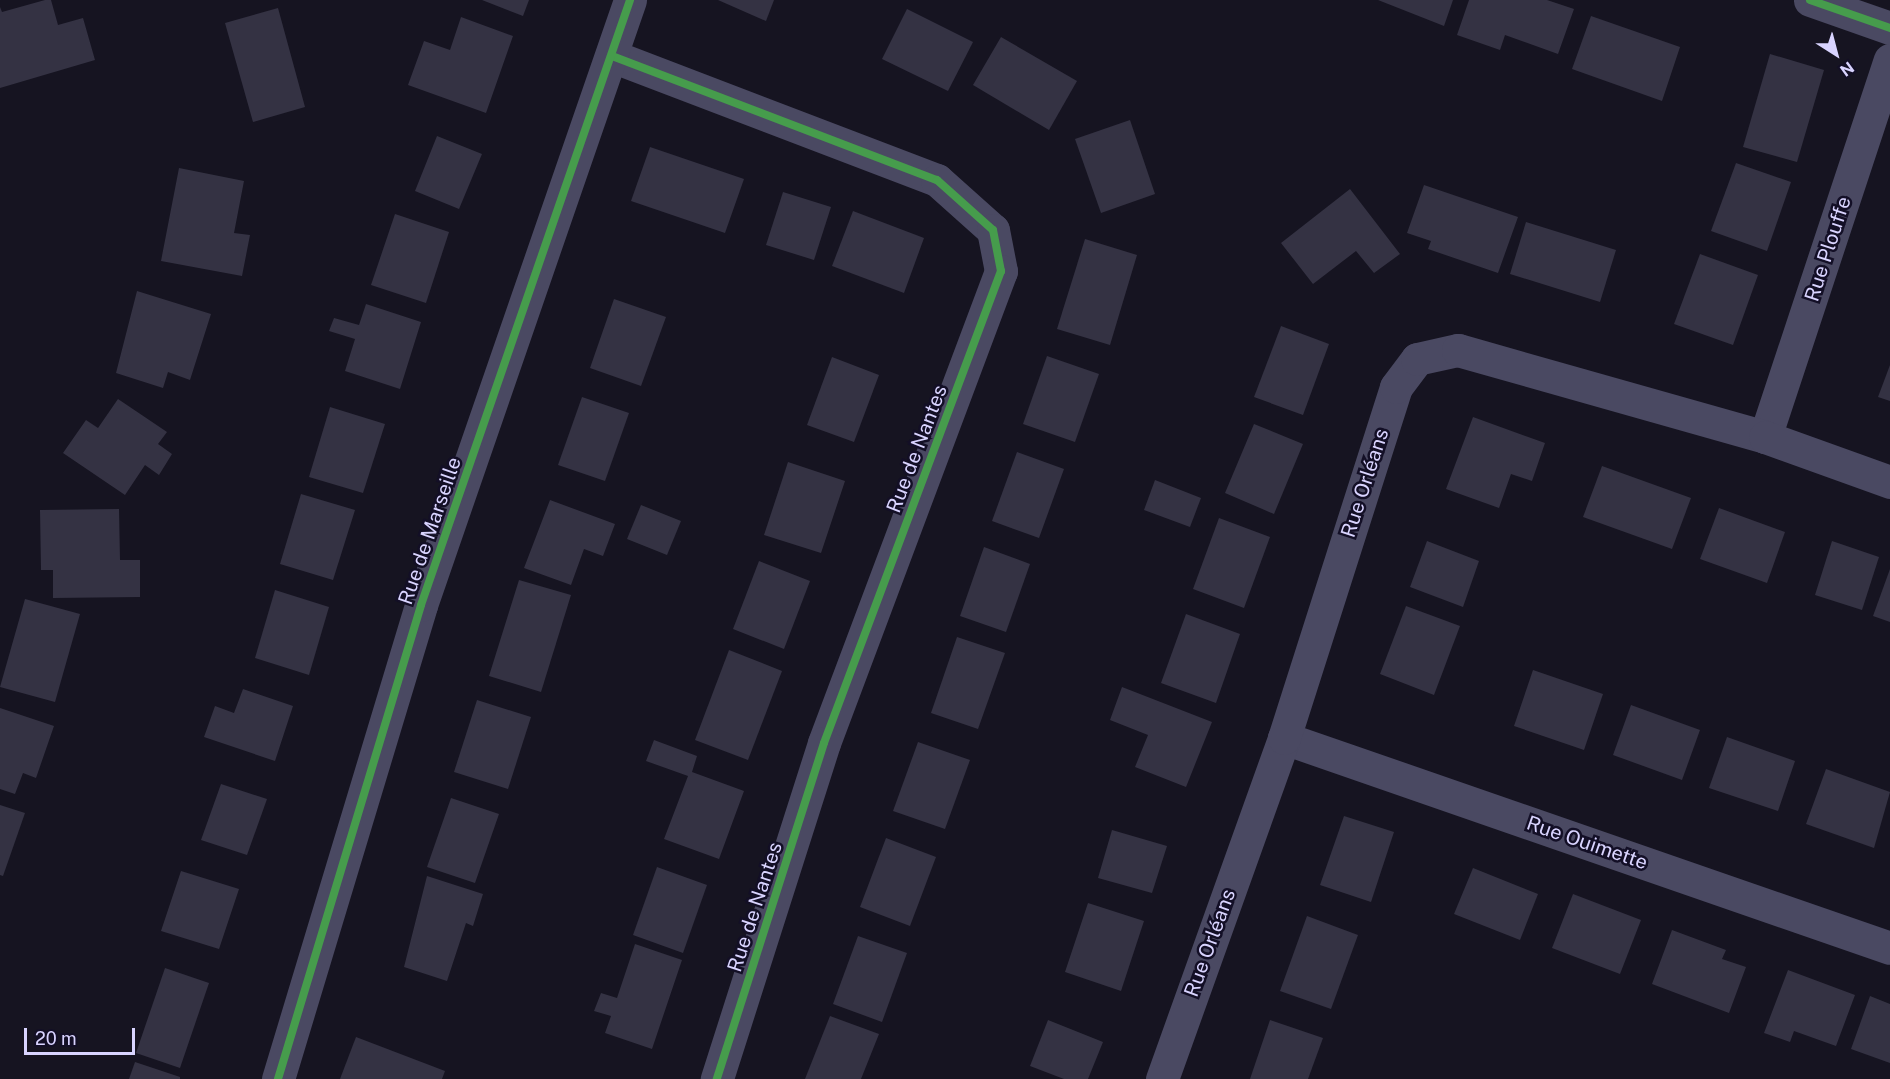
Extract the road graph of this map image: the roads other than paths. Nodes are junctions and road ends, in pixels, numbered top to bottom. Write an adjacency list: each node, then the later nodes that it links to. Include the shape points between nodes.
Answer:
1 (630, 0): 4 (street, Rue de Marseille)
2 (1810, 0): 3 (street)
3 (1890, 28)
4 (612, 56): 10 (street, Rue de Marseille, via 421,605); 11 (street, Rue de Nantes, via 937,180 993,230 1001,271 824,742)
5 (1890, 60): 6 (street, Rue Plouffe)
6 (1765, 437): 7 (street, Rue Orléans); 8 (street, Rue Orléans, via 1458,350 1417,359 1396,387)
7 (1890, 482)
8 (1284, 738): 9 (street, Rue Ouimette); 12 (street, Rue Orléans)
9 (1890, 948)
10 (278, 1079)
11 (717, 1079)
12 (1162, 1079)

